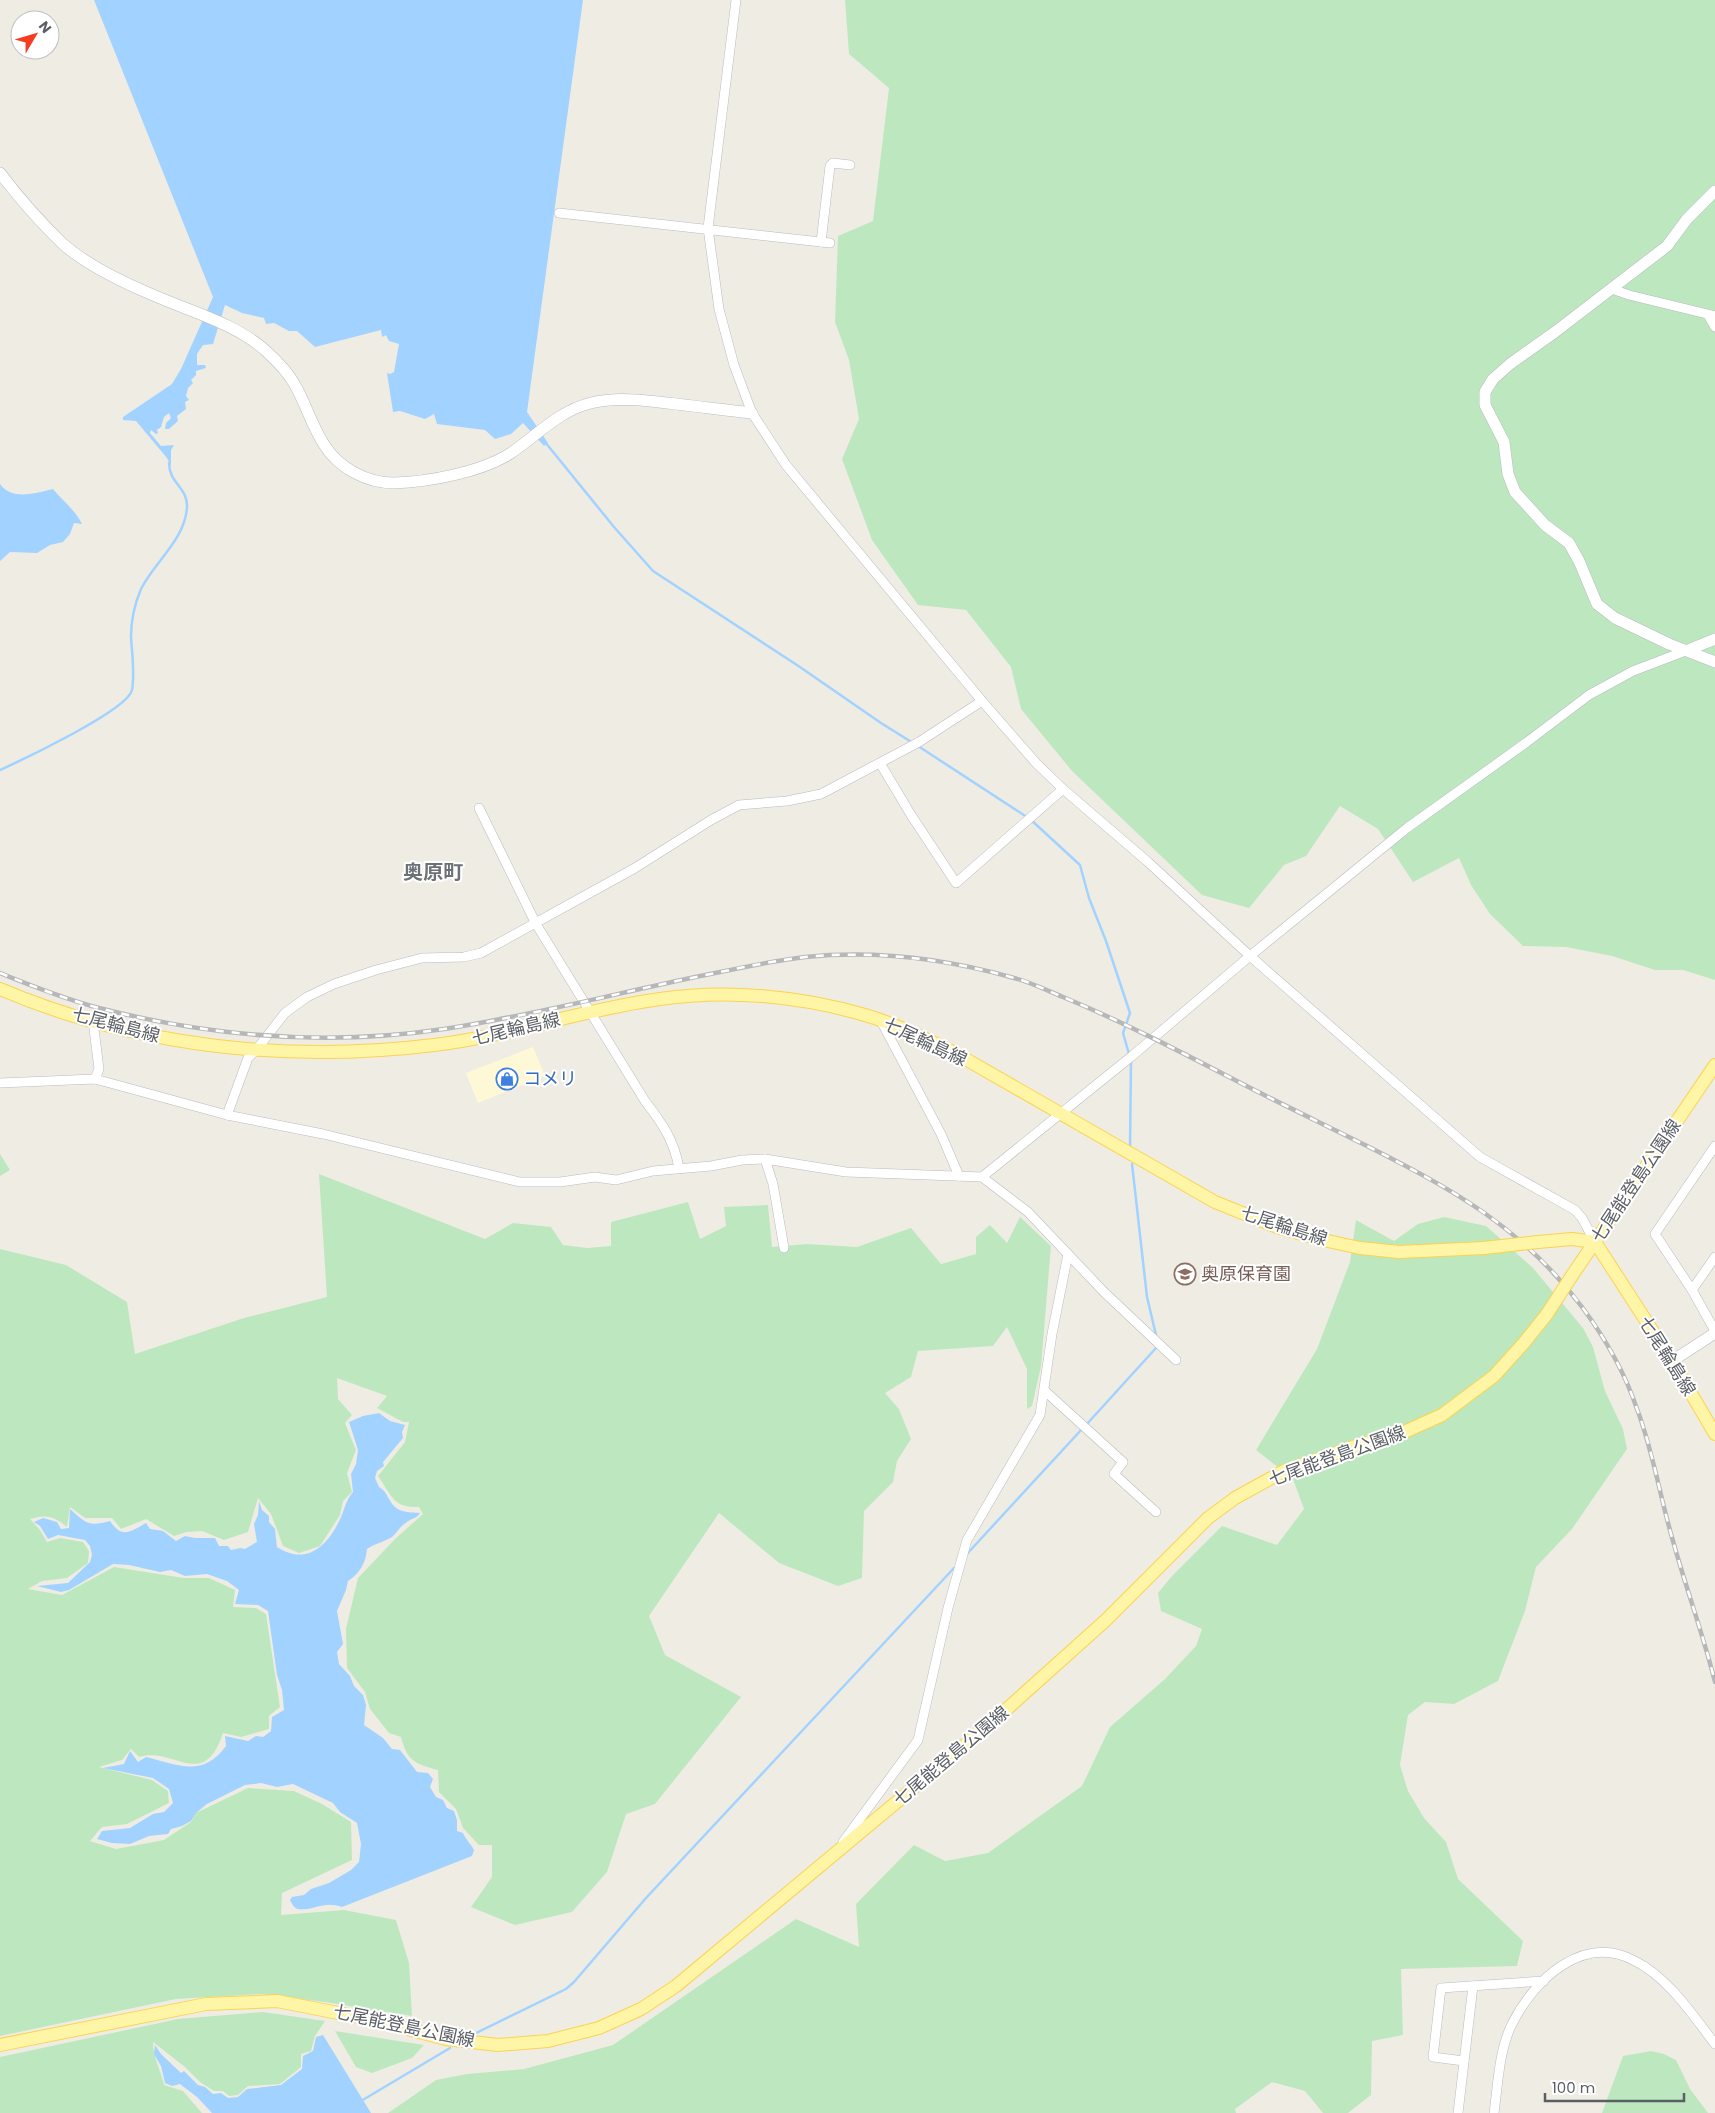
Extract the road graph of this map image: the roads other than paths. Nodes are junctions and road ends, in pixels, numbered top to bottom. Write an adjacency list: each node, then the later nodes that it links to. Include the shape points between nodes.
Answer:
1 (736, 0): 6 (street)
2 (850, 165): 6 (street, via 833,163 830,166 825,242)
3 (0, 173): 10 (street, via 25,205 64,245 101,270 252,339 284,369 325,446 345,467 368,479 392,483 477,468 509,455 564,414 590,403 627,399)
4 (1715, 190): 7 (street, via 1667,246)
5 (559, 213): 6 (street)
6 (708, 228): 10 (street, via 720,309 734,365)
7 (1612, 289): 8 (street); 12 (street, via 1510,364 1485,392 1485,405 1504,442 1508,474 1515,492 1545,526 1569,543 1597,604 1615,618)
8 (1712, 315): 9 (street)
9 (1715, 327)
10 (752, 413): 14 (street, via 786,465)
11 (1715, 640): 12 (street)
12 (1688, 650): 13 (street); 19 (street, via 1633,671 1589,695 1407,828)
13 (1715, 662)
14 (982, 701): 15 (street); 16 (street)
15 (880, 763): 16 (street, via 956,883); 18 (street, via 821,794 739,805)
16 (1063, 789): 19 (street)
17 (479, 808): 18 (street)
18 (536, 924): 21 (street); 24 (street, via 481,952 464,957 422,958 334,984 285,1013)
19 (1250, 956): 28 (street); 35 (street, via 1480,1157 1575,1210)
20 (0, 989): 22 (main road, 七尾輪島線)
21 (589, 1013): 23 (main road, 七尾輪島線, via 661,998 756,995 829,1006); 24 (main road, 七尾輪島線, via 426,1046 339,1053); 32 (street, via 645,1102 664,1126)
22 (94, 1021): 24 (main road, 七尾輪島線, via 191,1043); 26 (street, via 99,1069)
23 (881, 1021): 28 (main road, 七尾輪島線, via 955,1053); 33 (street, via 941,1134)
24 (257, 1050): 29 (street, via 248,1058)
25 (1715, 1065): 35 (main road, 七尾能登島公園線)
26 (95, 1079): 27 (street); 29 (street)
27 (0, 1083)
28 (1061, 1114): 34 (street); 35 (main road, 七尾輪島線, bridge, via 1215,1202 1277,1227 1323,1240 1399,1252 1572,1239)
29 (227, 1115): 32 (street, via 520,1182 560,1182 595,1177 616,1180)
30 (1715, 1146): 39 (street, via 1655,1234)
31 (765, 1159): 32 (street); 33 (street, via 846,1172); 36 (street, via 773,1184)
32 (679, 1168)
33 (959, 1176): 34 (street)
34 (982, 1177): 37 (street, via 1028,1212)
35 (1595, 1242): 42 (main road, 七尾輪島線); 46 (main road, 七尾能登島公園線, bridge, via 1547,1314 1494,1376 1442,1415 1402,1433 1284,1471 1235,1498 1208,1518 1084,1640 989,1725)
36 (784, 1248)
37 (1068, 1254): 41 (street); 43 (street, via 1052,1334)
38 (1715, 1257): 39 (street)
39 (1692, 1290): 40 (street)
40 (1715, 1332): 42 (street)
41 (1176, 1360)
42 (1672, 1361): 44 (main road, 七尾輪島線)
43 (1045, 1391): 45 (street, via 1123,1462 1114,1474); 46 (street, via 1040,1415 966,1540 918,1740)
44 (1715, 1434)
45 (1156, 1512)
46 (832, 1856): 50 (main road, 七尾能登島公園線, via 676,1986 641,2009 599,2028 548,2041 498,2045 446,2039 369,2019 277,2001 206,2004)
47 (1544, 1981): 48 (street); 49 (street, via 1561,1965 1576,1958 1606,1951 1633,1959 1661,1979); 53 (street, via 1528,1998 1512,2024 1503,2051)
48 (1474, 1986): 51 (street); 51 (street, via 1441,1988 1433,2057)
49 (1715, 2044)
50 (0, 2045)
51 (1464, 2061): 52 (street)
52 (1458, 2113)
53 (1494, 2113)

